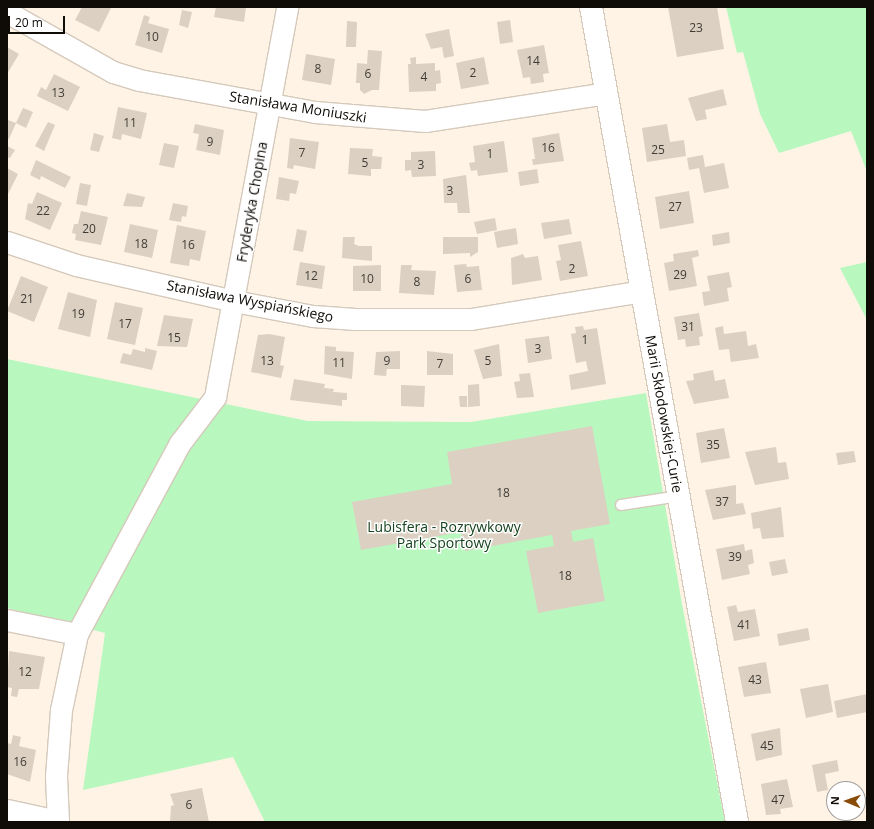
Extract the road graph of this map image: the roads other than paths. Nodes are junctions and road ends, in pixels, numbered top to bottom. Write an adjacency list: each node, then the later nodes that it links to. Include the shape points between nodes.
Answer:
1 (287, 7): 5 (street, Fryderyka Chopina)
2 (591, 7): 4 (street, Marii Skłodowskiej-Curie)
3 (7, 12): 5 (street, Stanisława Moniuszki, via 113,72 139,80)
4 (606, 93): 5 (street, Stanisława Moniuszki, via 425,121 354,117); 7 (street, Marii Skłodowskiej-Curie)
5 (269, 104): 8 (street, Fryderyka Chopina)
6 (7, 242): 8 (street, Stanisława Wyspiańskiego, via 76,265)
7 (642, 291): 8 (street, Stanisława Wyspiańskiego, via 519,313 443,321 313,316); 9 (street, Marii Skłodowskiej-Curie)
8 (234, 301): 12 (street, Fryderyka Chopina, via 214,397 180,443)
9 (679, 496): 10 (lane); 15 (street, Marii Skłodowskiej-Curie)
10 (621, 505)
11 (7, 620): 12 (street)
12 (77, 634): 14 (street, via 61,710 56,776)
13 (7, 810): 14 (street)
14 (58, 822)
15 (737, 822)

